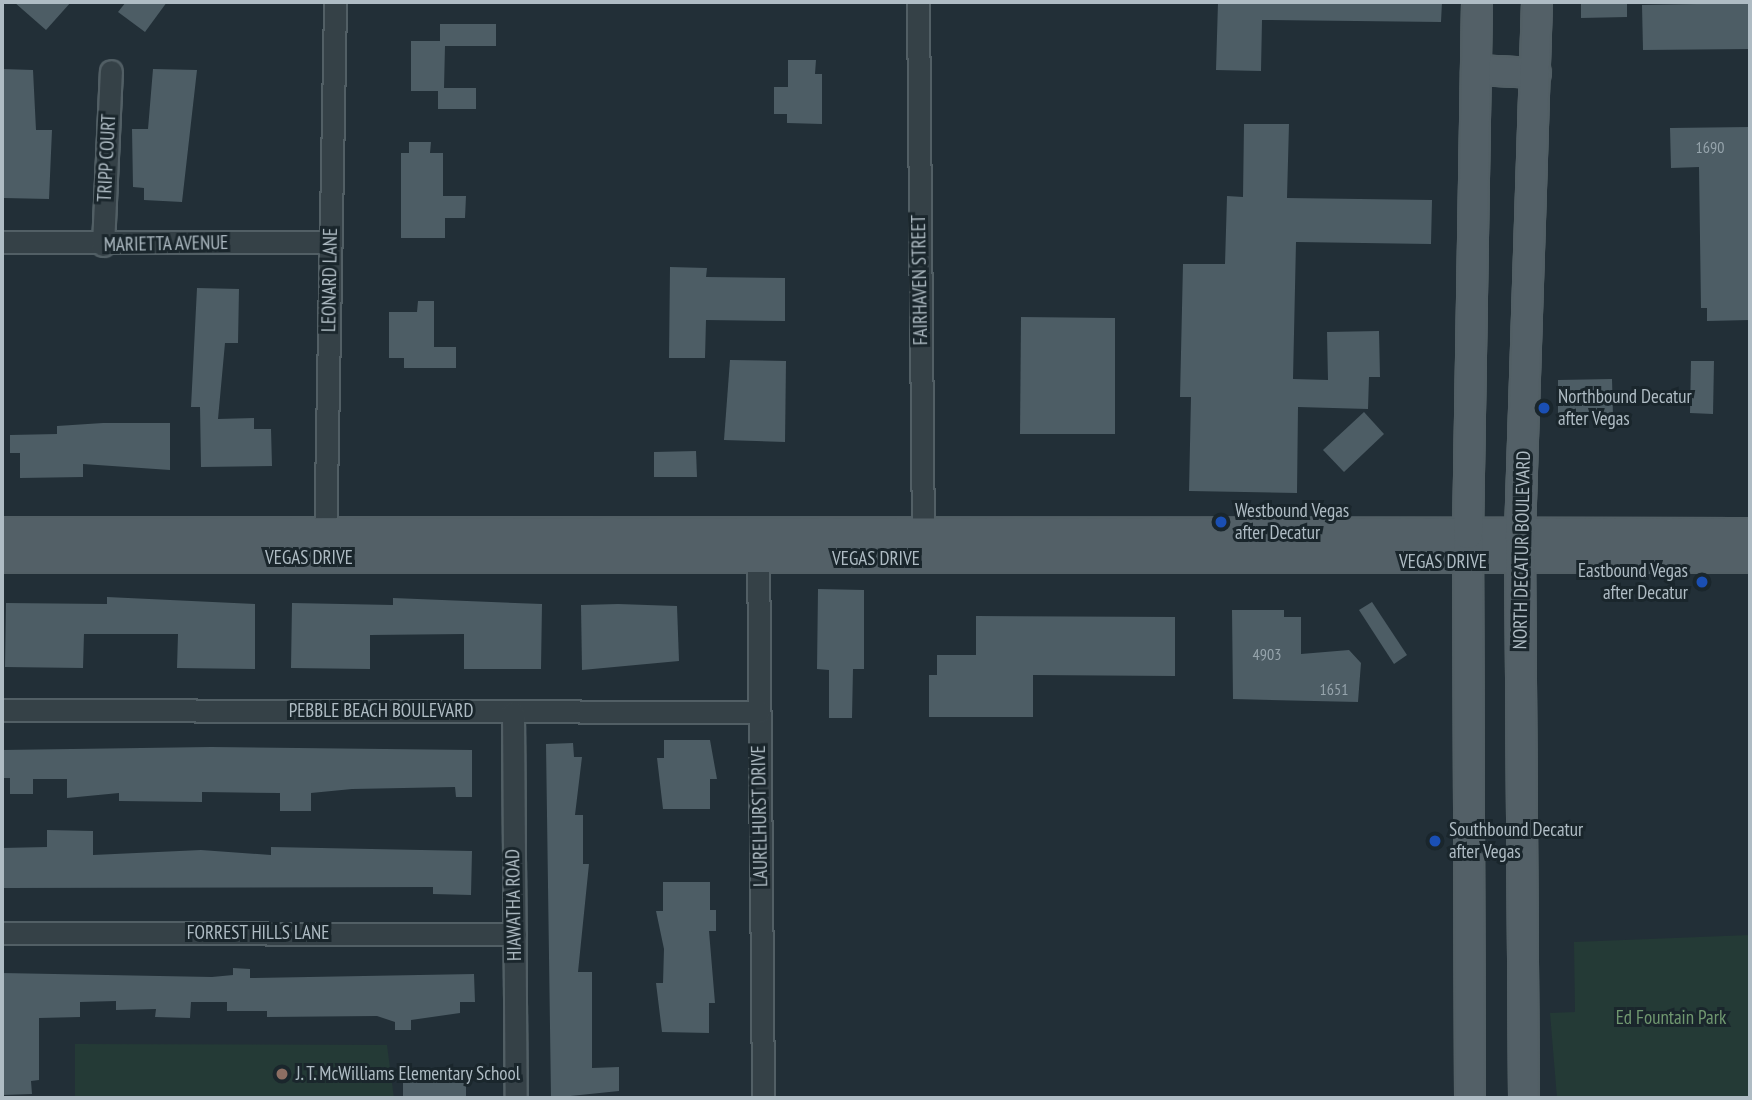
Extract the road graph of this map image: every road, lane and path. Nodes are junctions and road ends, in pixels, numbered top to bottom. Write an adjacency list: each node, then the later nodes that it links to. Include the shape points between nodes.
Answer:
1 (335, 2): 9 (street, LEONARD LANE)
2 (918, 2): 15 (street, FAIRHAVEN STREET)
3 (1477, 2): 5 (main road)
4 (1537, 2): 7 (main road, NORTH DECATUR BOULEVARD)
5 (1476, 70): 7 (main road); 13 (main road)
6 (111, 71): 10 (street, TRIPP COURT)
7 (1536, 72): 18 (main road, NORTH DECATUR BOULEVARD)
8 (2, 242): 10 (street, MARIETTA AVENUE)
9 (331, 242): 10 (street, MARIETTA AVENUE); 14 (street, LEONARD LANE)
10 (103, 245)
11 (2, 532): 14 (main road, VEGAS DRIVE)
12 (1750, 533): 18 (main road, VEGAS DRIVE)
13 (1468, 534): 17 (main road, VEGAS DRIVE); 18 (main road, VEGAS DRIVE); 21 (main road)
14 (325, 545): 16 (main road, VEGAS DRIVE); 19 (main road, VEGAS DRIVE)
15 (923, 546): 16 (main road, VEGAS DRIVE); 17 (main road, VEGAS DRIVE)
16 (758, 547): 24 (street, LAURELHURST DRIVE)
17 (1128, 547): 21 (main road, VEGAS DRIVE)
18 (1520, 548): 20 (main road, VEGAS DRIVE); 21 (main road, VEGAS DRIVE); 30 (main road, NORTH DECATUR BOULEVARD)
19 (2, 558)
20 (1750, 558)
21 (1468, 562): 29 (main road)
22 (2, 710): 23 (street, PEBBLE BEACH BOULEVARD)
23 (513, 712): 24 (street, PEBBLE BEACH BOULEVARD); 26 (street, HIAWATHA ROAD)
24 (759, 712): 28 (street, LAURELHURST DRIVE)
25 (2, 933): 26 (street, FORREST HILLS LANE)
26 (515, 933): 27 (street, HIAWATHA ROAD)
27 (516, 1098)
28 (763, 1098)
29 (1471, 1098)
30 (1524, 1098)

